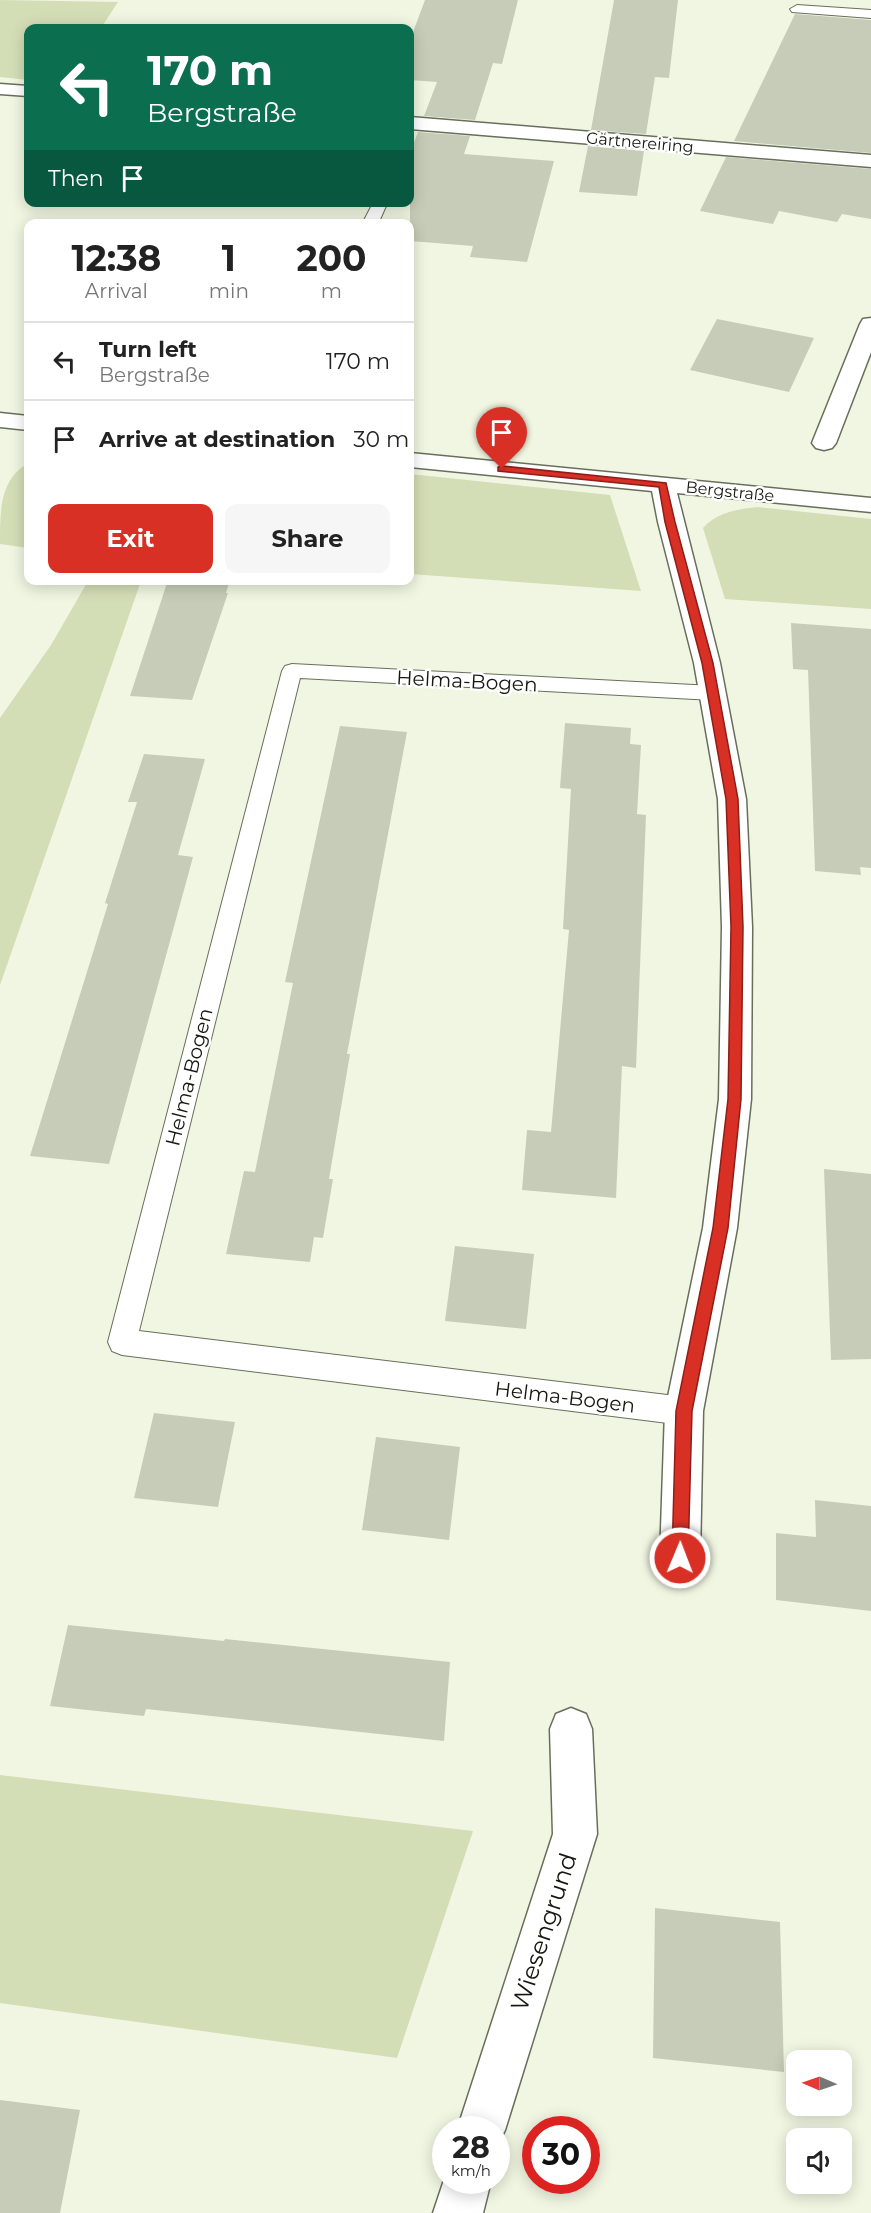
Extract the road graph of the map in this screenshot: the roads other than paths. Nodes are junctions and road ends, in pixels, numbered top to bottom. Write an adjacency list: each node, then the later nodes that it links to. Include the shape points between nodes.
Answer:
1 (797, 9): 2 (lane)
2 (871, 14)
3 (0, 89): 4 (street)
4 (24, 91)
5 (414, 123): 6 (street, Gärtnereiring)
6 (871, 161)
7 (871, 324): 8 (street)
8 (824, 442)
9 (414, 460): 10 (street, Bergstraße)
10 (663, 485): 11 (street, Bergstraße); 12 (street)
11 (871, 505)
12 (713, 693): 13 (street, via 732,799 737,927 735,1099 720,1228); 13 (lane, Helma-Bogen, via 292,671 122,1342)
13 (684, 1411): 14 (street)
14 (680, 1558)
15 (571, 1729): 16 (street, Wiesengrund, via 575,1834)
16 (485, 2116)
17 (463, 2194): 18 (street)
18 (458, 2213)

